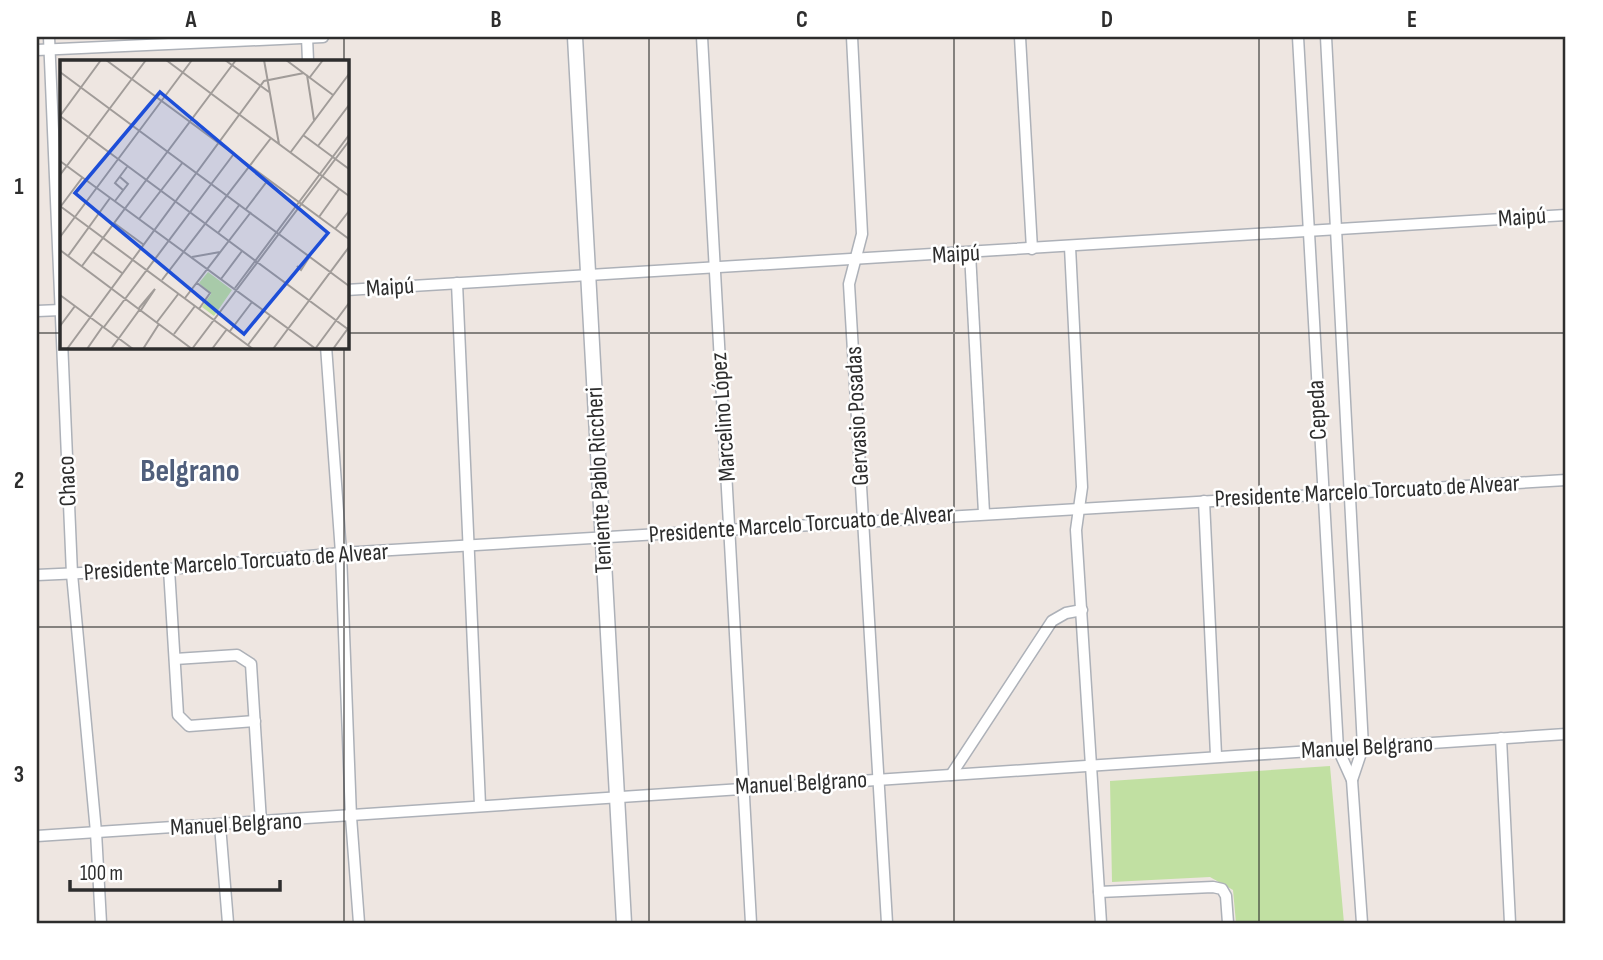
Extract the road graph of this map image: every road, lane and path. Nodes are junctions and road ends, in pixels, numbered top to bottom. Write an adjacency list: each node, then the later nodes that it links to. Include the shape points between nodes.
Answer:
1 (49, 37): 10 (street, Chaco)
2 (307, 37): 3 (street); 10 (street); 12 (street)
3 (323, 37)
4 (575, 37): 21 (street, Teniente Pablo Riccheri)
5 (702, 37): 20 (street, Marcelino López)
6 (852, 37): 19 (street, Gervasio Posadas, via 862,234)
7 (1020, 37): 17 (street)
8 (1298, 37): 15 (street, Cepeda)
9 (1326, 37): 14 (street, Cepeda)
10 (50, 49): 11 (street); 24 (street, Chaco)
11 (37, 50)
12 (308, 60)
13 (1566, 215): 14 (street, Maipú)
14 (1337, 229): 15 (street, Maipú); 29 (street, Cepeda)
15 (1308, 232): 16 (street, Maipú); 30 (street, Cepeda)
16 (1070, 247): 17 (street, Maipú); 32 (street, via 1082,487)
17 (1032, 249): 18 (street, Maipú)
18 (970, 253): 19 (street, Maipú); 33 (street)
19 (856, 258): 20 (street, Maipú); 34 (street, Gervasio Posadas, via 849,284)
20 (713, 267): 21 (street, Maipú); 35 (street, Marcelino López)
21 (588, 275): 22 (street, Maipú); 36 (street, Teniente Pablo Riccheri)
22 (457, 283): 23 (street, Maipú); 37 (street)
23 (348, 290)
24 (60, 310): 25 (street)
25 (37, 312)
26 (62, 348): 40 (street, Chaco)
27 (326, 348): 38 (street)
28 (1566, 480): 29 (street, Presidente Marcelo Torcuato de Alvear)
29 (1349, 491): 30 (street, Presidente Marcelo Torcuato de Alvear); 47 (street, Cepeda)
30 (1322, 494): 31 (street, Presidente Marcelo Torcuato de Alvear); 48 (street, Cepeda)
31 (1204, 501): 32 (street, Presidente Marcelo Torcuato de Alvear); 49 (street)
32 (1078, 508): 33 (street, Presidente Marcelo Torcuato de Alvear); 42 (street)
33 (984, 513): 34 (street, Presidente Marcelo Torcuato de Alvear)
34 (864, 521): 35 (street, Presidente Marcelo Torcuato de Alvear); 52 (street, Gervasio Posadas)
35 (730, 529): 36 (street, Presidente Marcelo Torcuato de Alvear); 54 (street, Marcelino López)
36 (602, 537): 37 (street, Presidente Marcelo Torcuato de Alvear); 55 (street, Teniente Pablo Riccheri)
37 (467, 546): 38 (street, Presidente Marcelo Torcuato de Alvear); 56 (street)
38 (341, 552): 39 (street, Presidente Marcelo Torcuato de Alvear); 57 (street)
39 (169, 569): 40 (street, Presidente Marcelo Torcuato de Alvear); 43 (street)
40 (72, 573): 41 (street, Presidente Marcelo Torcuato de Alvear); 60 (street, Chaco)
41 (37, 575)
42 (1082, 610): 50 (street); 51 (street, via 1052,621)
43 (175, 659): 44 (street, via 245,657 251,664); 44 (street, via 178,715 188,726)
44 (255, 721): 58 (street)
45 (1566, 734): 46 (street, Manuel Belgrano)
46 (1501, 738): 47 (street, Manuel Belgrano); 72 (street)
47 (1363, 747): 48 (street, Manuel Belgrano); 53 (street, Cepeda)
48 (1338, 749): 49 (street, Manuel Belgrano); 53 (street, Cepeda)
49 (1216, 755): 50 (street, Manuel Belgrano)
50 (1091, 763): 51 (street, Manuel Belgrano); 62 (street)
51 (951, 775): 52 (street, Manuel Belgrano)
52 (879, 778): 54 (street, Manuel Belgrano); 68 (street, Gervasio Posadas)
53 (1352, 780): 71 (street, Cepeda)
54 (743, 786): 55 (street, Manuel Belgrano); 67 (street, Marcelino López)
55 (617, 796): 56 (street, Manuel Belgrano); 66 (street, Teniente Pablo Riccheri)
56 (480, 804): 57 (street, Manuel Belgrano)
57 (351, 817): 58 (street, Manuel Belgrano); 65 (street)
58 (261, 822): 59 (street, Manuel Belgrano)
59 (220, 825): 60 (street, Manuel Belgrano); 64 (street)
60 (96, 832): 61 (street, Manuel Belgrano); 63 (street, Chaco)
61 (37, 836)
62 (1100, 892): 69 (street); 70 (street, via 1222,889)
63 (101, 923)
64 (228, 923)
65 (359, 923)
66 (624, 923)
67 (751, 923)
68 (887, 923)
69 (1101, 923)
70 (1228, 923)
71 (1362, 923)
72 (1510, 923)

